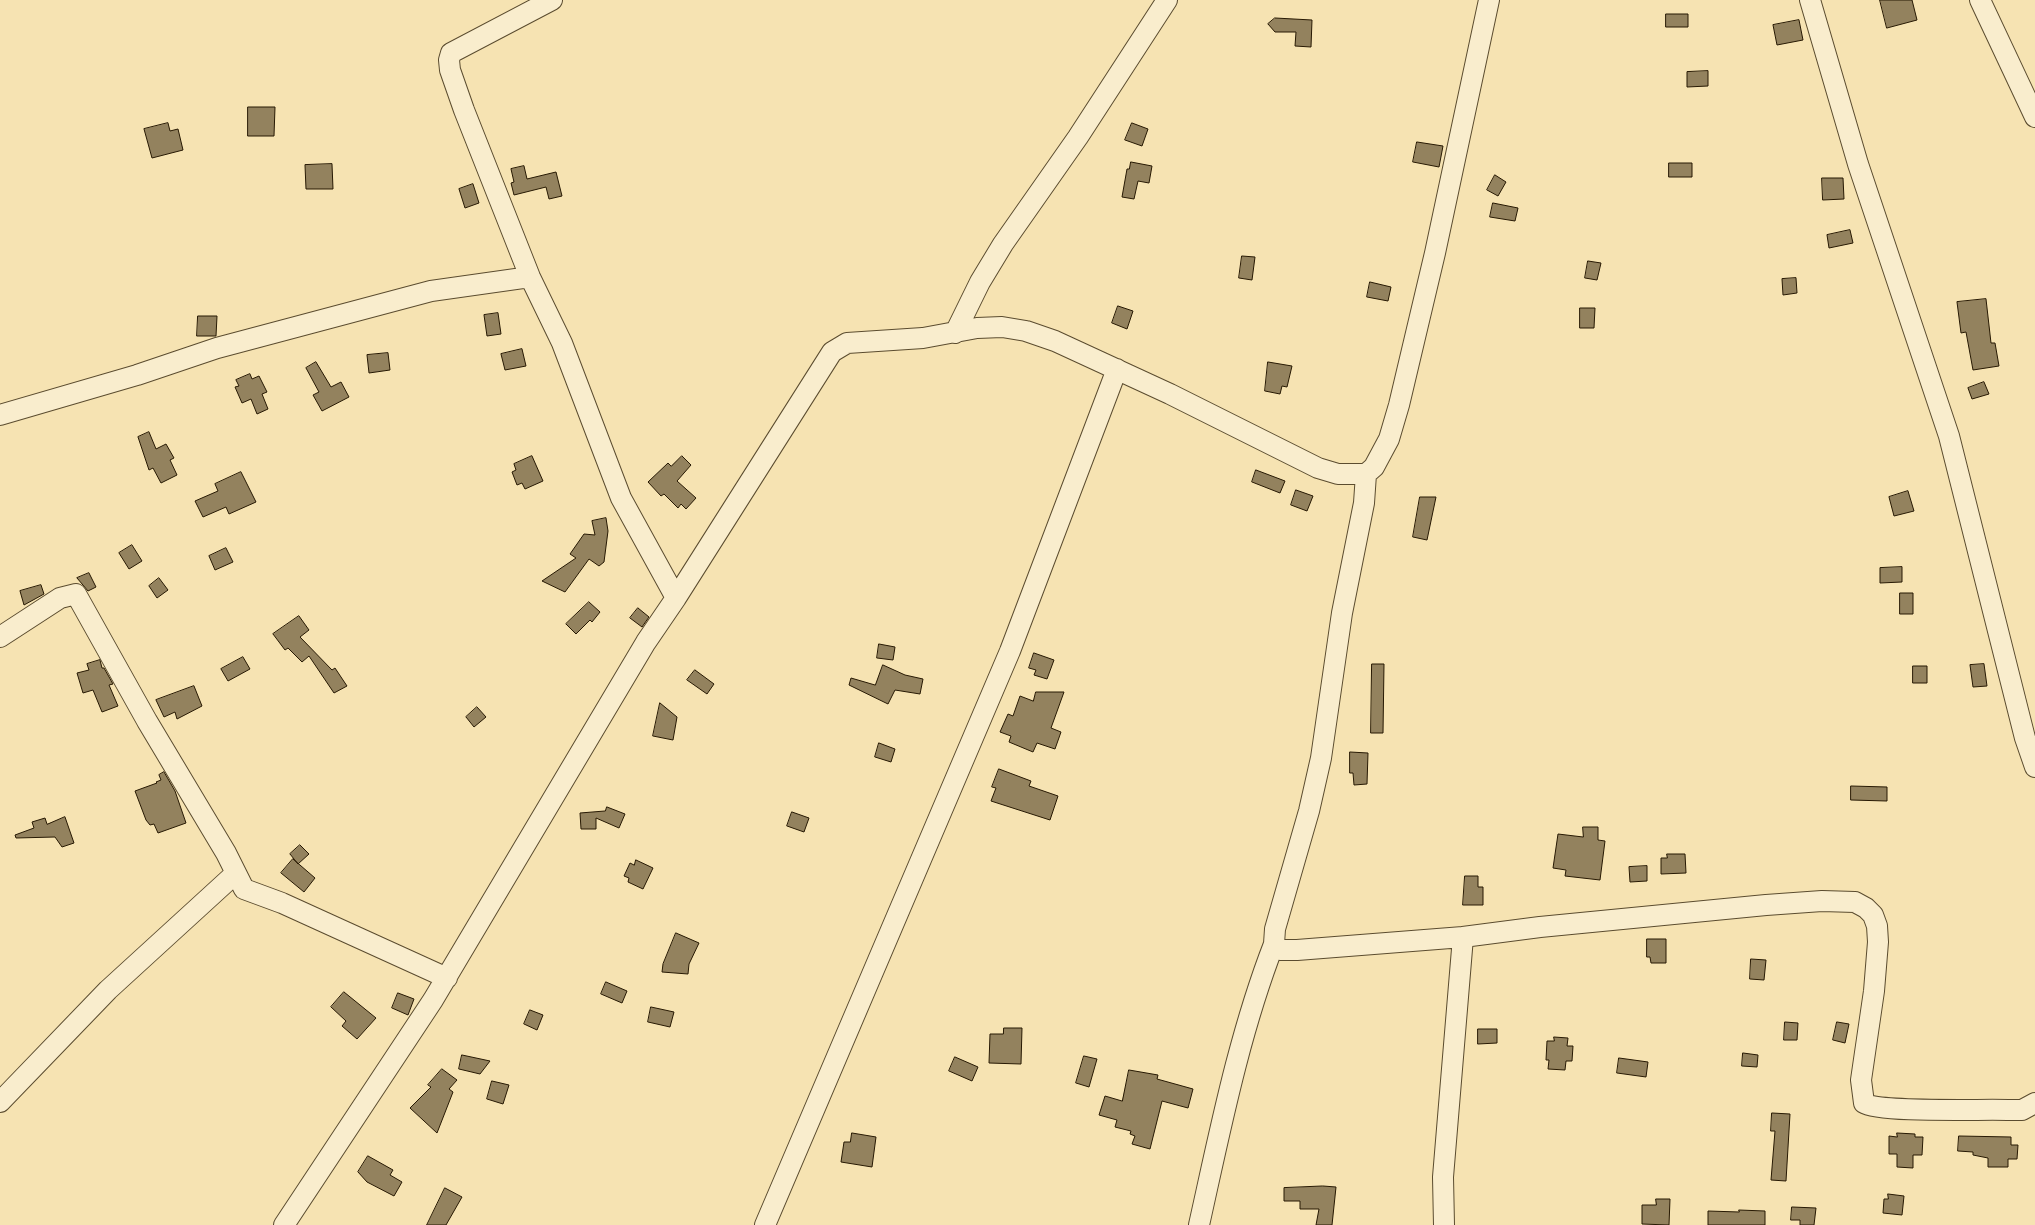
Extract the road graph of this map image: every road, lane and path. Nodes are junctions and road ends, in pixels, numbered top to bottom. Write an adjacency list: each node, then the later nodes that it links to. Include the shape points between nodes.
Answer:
1 (552, 0): 7 (street, via 451,52 449,60 464,110)
2 (1166, 0): 8 (street, via 1078,137 1003,244)
3 (1489, 0): 11 (street, via 1399,405 1389,439 1374,467)
4 (1810, 0): 14 (street, via 1858,164 1949,436)
5 (1980, 0): 6 (street)
6 (2035, 117)
7 (530, 277): 10 (street, via 431,291 217,348); 12 (street, via 562,342 621,498)
8 (955, 333): 9 (street, via 1002,327 1026,331); 12 (street, via 847,342 832,352)
9 (1117, 369): 11 (street, via 1318,468 1338,474); 22 (street, via 1010,651)
10 (0, 415)
11 (1366, 474): 17 (street, via 1323,749)
12 (676, 598): 18 (street, via 604,710)
13 (0, 637): 15 (street, via 60,598 76,594)
14 (2035, 767)
15 (236, 873): 18 (street, via 244,889); 19 (street, via 108,990)
16 (1463, 937): 17 (street, via 1288,950 1276,948); 20 (street, via 1766,905 1855,902 1873,915 1878,942 1860,1080 1864,1103 1898,1109 2008,1110 2022,1110); 24 (street, via 1443,1177)
17 (1274, 944): 23 (street, via 1260,979 1231,1082)
18 (447, 978): 21 (street)
19 (0, 1102)
20 (2035, 1103)
21 (284, 1225)
22 (766, 1225)
23 (1199, 1225)
24 (1444, 1225)

